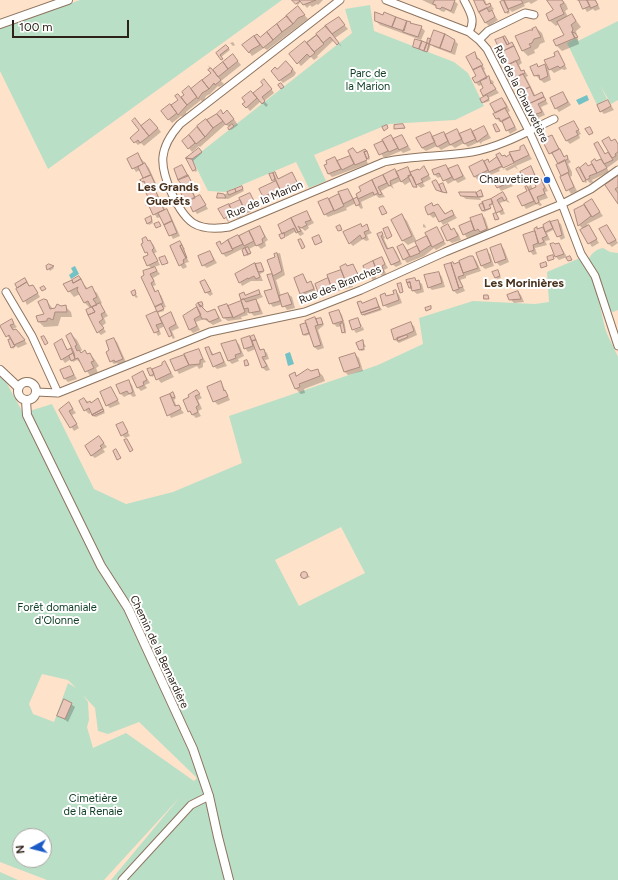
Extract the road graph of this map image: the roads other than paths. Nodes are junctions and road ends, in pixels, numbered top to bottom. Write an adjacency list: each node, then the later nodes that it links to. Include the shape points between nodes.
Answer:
1 (68, 0): 6 (street)
2 (340, 0): 10 (street, Rue de la Marion, via 180,124 171,134 165,146 162,169 182,214 192,222 214,230 229,227 384,162 402,157 479,151)
3 (386, 0): 7 (street)
4 (464, 0): 7 (street, via 473,17 474,24)
5 (534, 14): 8 (street, via 525,13 488,32)
6 (0, 24)
7 (469, 32): 8 (street, Rue de la Chauvetière)
8 (479, 40): 10 (street, Rue de la Chauvetière, via 487,49)
9 (554, 119): 10 (street, Rue de la Marion)
10 (529, 131): 12 (street, Rue de la Chauvetière)
11 (618, 170): 12 (street, Rue des Branches, via 591,189)
12 (562, 204): 14 (street, Rue de la Chauvetière, via 580,254 599,286 601,299); 18 (street, Rue des Branches, via 305,312 210,332)
13 (6, 292): 18 (street, via 32,336)
14 (618, 346)
15 (0, 370): 16 (street)
16 (18, 387): 17 (street, via 22,383 32,383); 19 (street, via 17,393)
17 (36, 392): 18 (street, Rue des Branches); 19 (street, via 34,397)
18 (58, 393)
19 (26, 401): 20 (street, Chemin de la Bernardière, via 26,415 101,566 128,608 193,749)
20 (209, 796): 21 (street, via 191,805); 22 (street, Chemin de la Bernardière)
21 (122, 880)
22 (230, 880)

